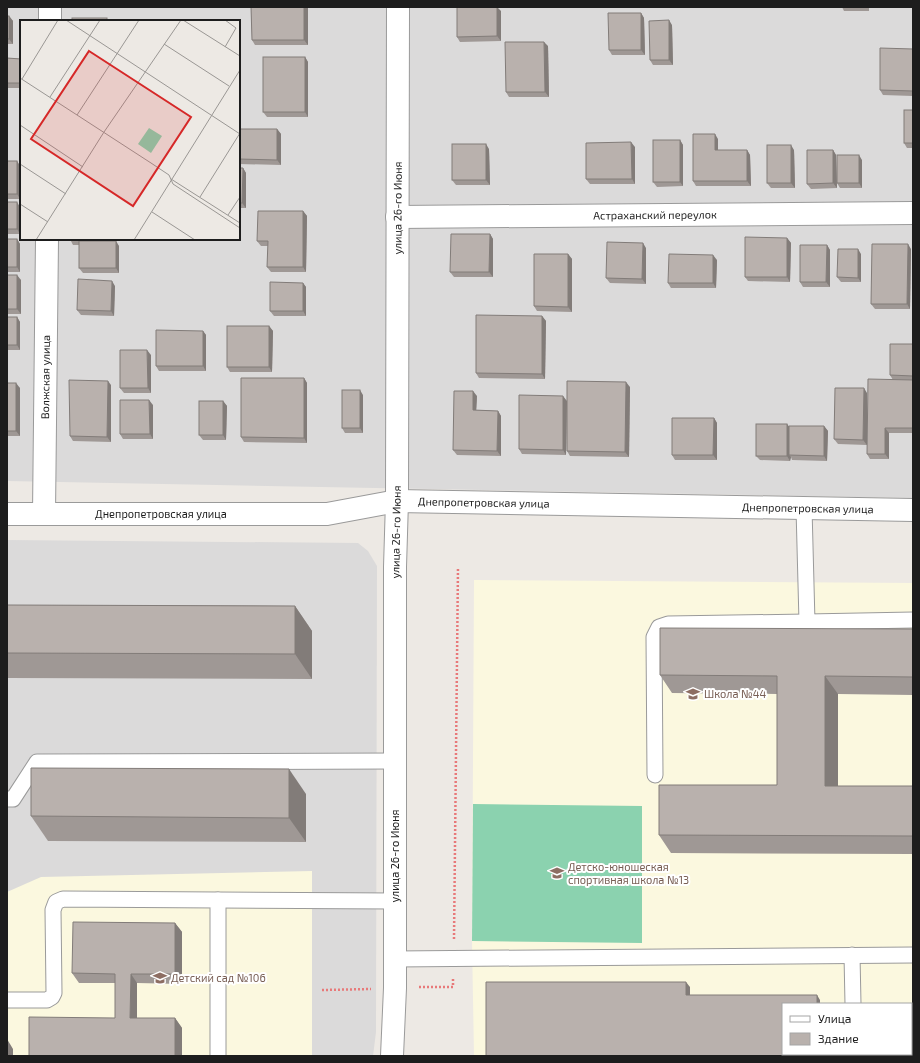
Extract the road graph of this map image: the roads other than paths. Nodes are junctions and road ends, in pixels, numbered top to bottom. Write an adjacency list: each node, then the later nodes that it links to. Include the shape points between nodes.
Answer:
1 (50, 7): 3 (street)
2 (398, 7): 5 (street, улица 26-го Июня)
3 (50, 20)
4 (913, 213): 5 (street, Астраханский переулок)
5 (397, 217): 7 (street, улица 26-го Июня)
6 (47, 240): 11 (street, Волжская улица)
7 (397, 501): 8 (street, Днепропетровская улица); 11 (street, Днепропетровская улица, via 327,514); 14 (street, улица 26-го Июня)
8 (804, 508): 9 (street, Днепропетровская улица); 13 (lane)
9 (913, 510)
10 (7, 514): 11 (street, Днепропетровская улица)
11 (44, 514)
12 (913, 620): 13 (lane)
13 (806, 622): 15 (lane, via 668,624 659,627 654,638)
14 (395, 761): 16 (lane, via 37,762 13,799); 18 (street, улица 26-го Июня)
15 (655, 775)
16 (7, 799)
17 (218, 900): 18 (lane); 22 (lane, via 63,899 56,902 53,910 54,993 47,1000); 24 (lane)
18 (395, 901): 21 (street, улица 26-го Июня)
19 (852, 955): 20 (lane); 21 (lane); 23 (lane)
20 (913, 955)
21 (395, 959): 25 (street, улица 26-го Июня)
22 (7, 1000)
23 (853, 1003)
24 (218, 1056)
25 (392, 1056)

